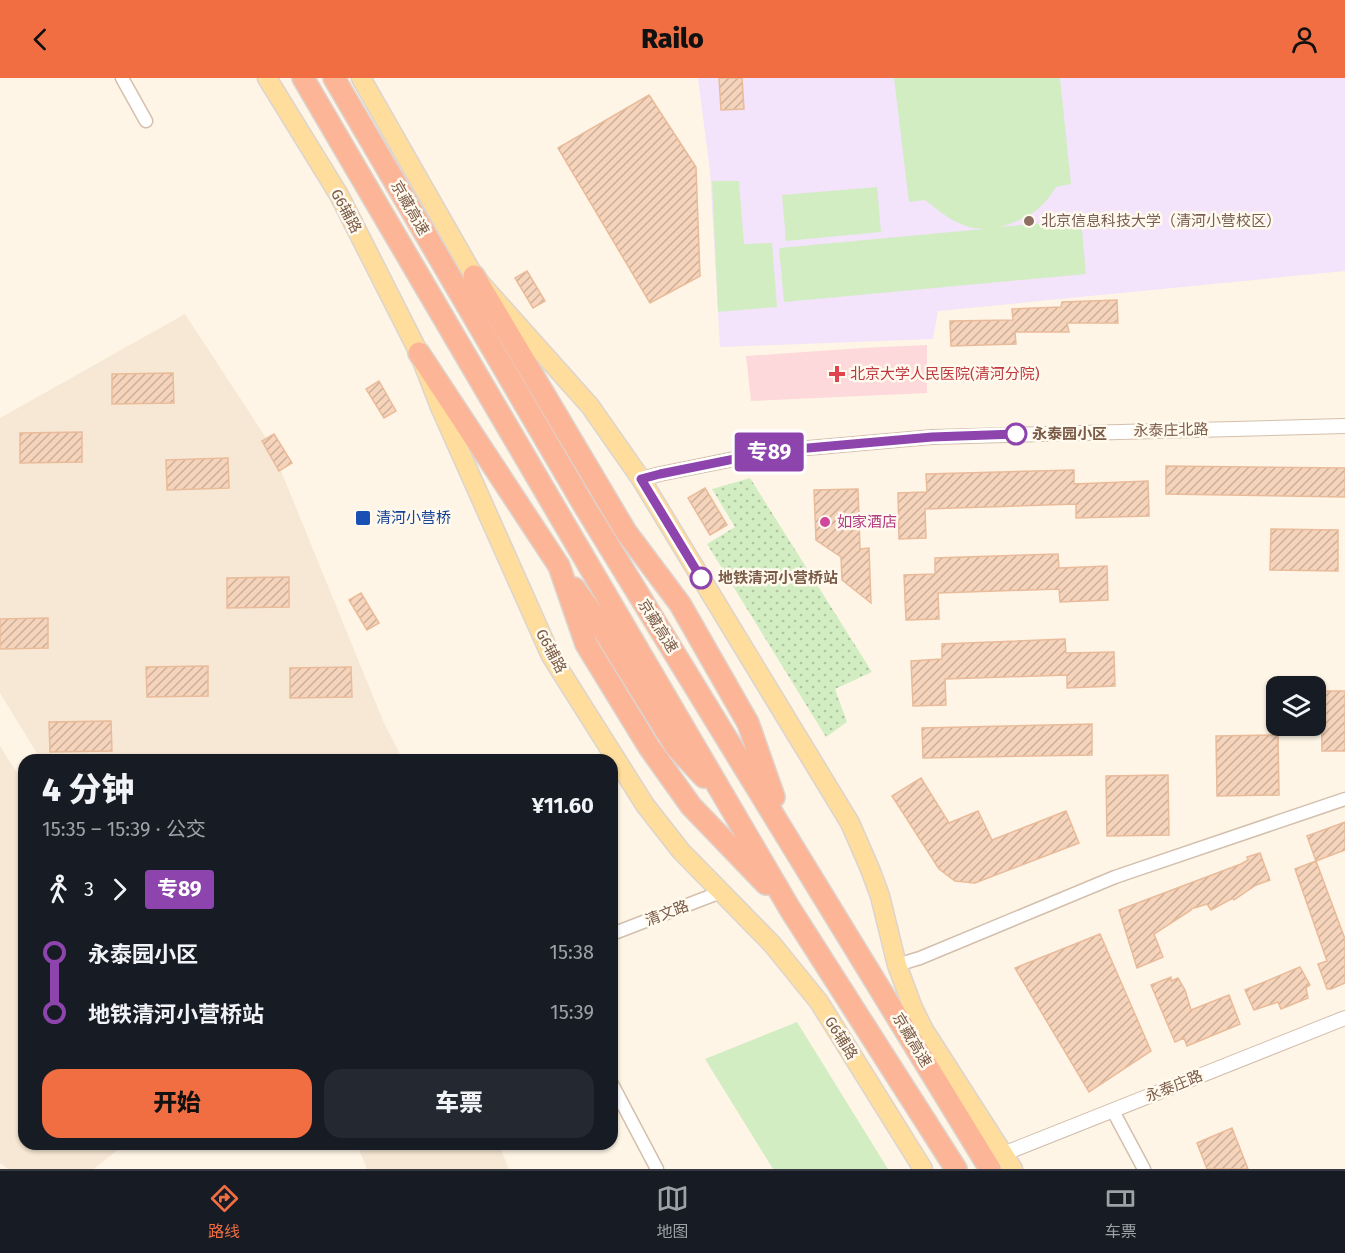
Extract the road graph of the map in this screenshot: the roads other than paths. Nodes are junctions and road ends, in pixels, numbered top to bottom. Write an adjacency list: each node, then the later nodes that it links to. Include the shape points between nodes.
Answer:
1 (122, 78): 6 (street)
2 (267, 78): 8 (main road, G6辅路, via 339,195)
3 (303, 78): 15 (highway, 京藏高速)
4 (334, 78): 16 (highway, 京藏高速, via 585,507)
5 (361, 78): 7 (main road)
6 (146, 121)
7 (474, 276): 10 (main road, via 590,406); 16 (highway, via 626,532 680,604 748,723)
8 (419, 353): 11 (highway); 12 (main road, G6辅路, via 551,656)
9 (1345, 426): 10 (street, 永泰庄北路, via 932,437 774,451)
10 (641, 479): 20 (main road, via 850,823 880,896)
11 (559, 566): 15 (highway, via 676,747); 18 (highway, via 586,644 649,747 691,806)
12 (612, 754)
13 (618, 763): 17 (main road, G6辅路, via 645,806)
14 (1345, 799): 20 (street, via 1115,877)
15 (729, 805): 18 (highway, 京藏高速)
16 (787, 835): 24 (highway, 京藏高速)
17 (721, 892): 19 (street, 清文路); 26 (main road, G6辅路, via 772,944 819,1002)
18 (790, 909): 27 (highway, 京藏高速)
19 (618, 932)
20 (897, 965): 24 (main road, via 924,1030)
21 (1345, 1018): 23 (street, 永泰庄路)
22 (618, 1095): 25 (street)
23 (1113, 1111): 24 (street, 永泰庄路); 28 (street)
24 (1002, 1164)
25 (657, 1169)
26 (923, 1169)
27 (956, 1169)
28 (1144, 1169)

